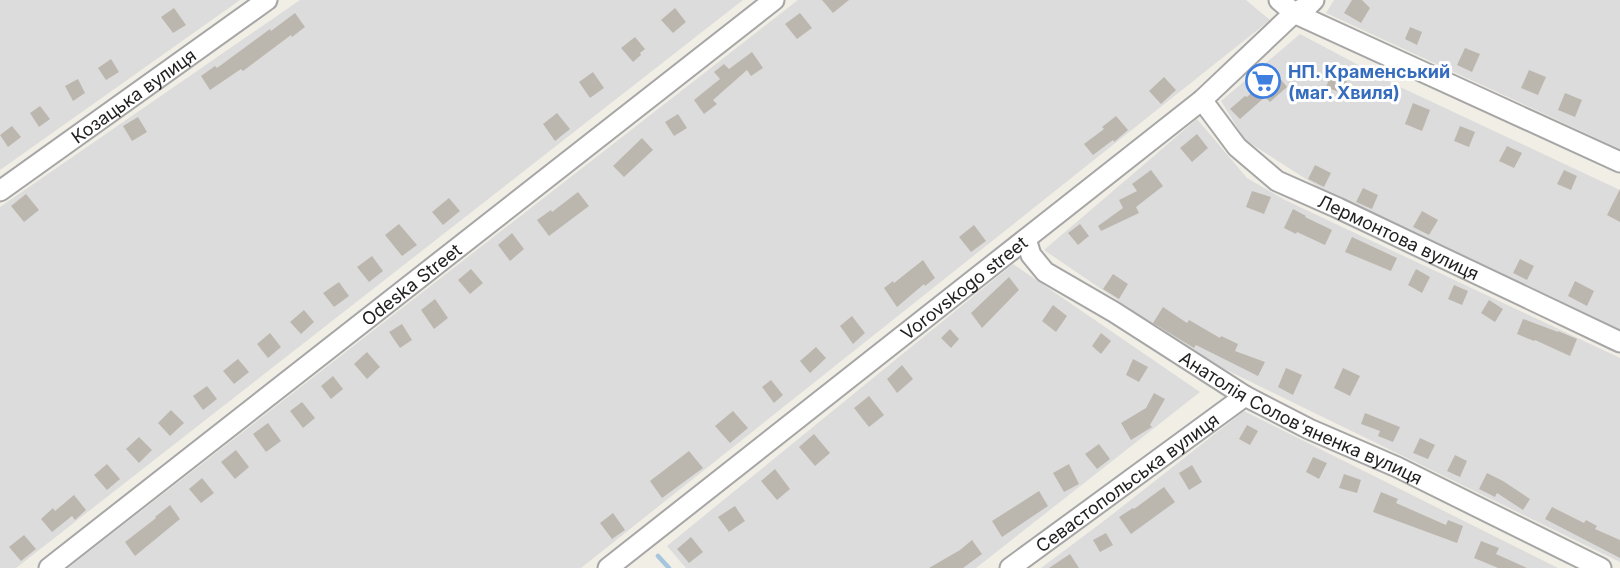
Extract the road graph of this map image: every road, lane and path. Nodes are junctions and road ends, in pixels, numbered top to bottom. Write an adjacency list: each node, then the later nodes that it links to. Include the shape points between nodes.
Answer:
1 (267, 0): 7 (street, Козацька вулиця)
2 (774, 0): 11 (street, Odeska Street)
3 (1314, 0): 4 (street, Vorovskogo street, via 1309,5)
4 (1287, 6): 5 (street, Vorovskogo street); 6 (street)
5 (1202, 100): 8 (street, Vorovskogo street); 9 (street, Лермонтова вулиця, via 1237,146 1277,181)
6 (1620, 162)
7 (0, 191)
8 (1026, 239): 10 (street, Анатолія Солов'яненка вулиця, via 1031,255 1045,272); 12 (street, Vorovskogo street)
9 (1620, 341)
10 (1245, 396): 13 (street, Севастопольська вулиця); 14 (street, Анатолія Солов'яненка вулиця)
11 (49, 568)
12 (608, 568)
13 (1010, 568)
14 (1601, 568)

